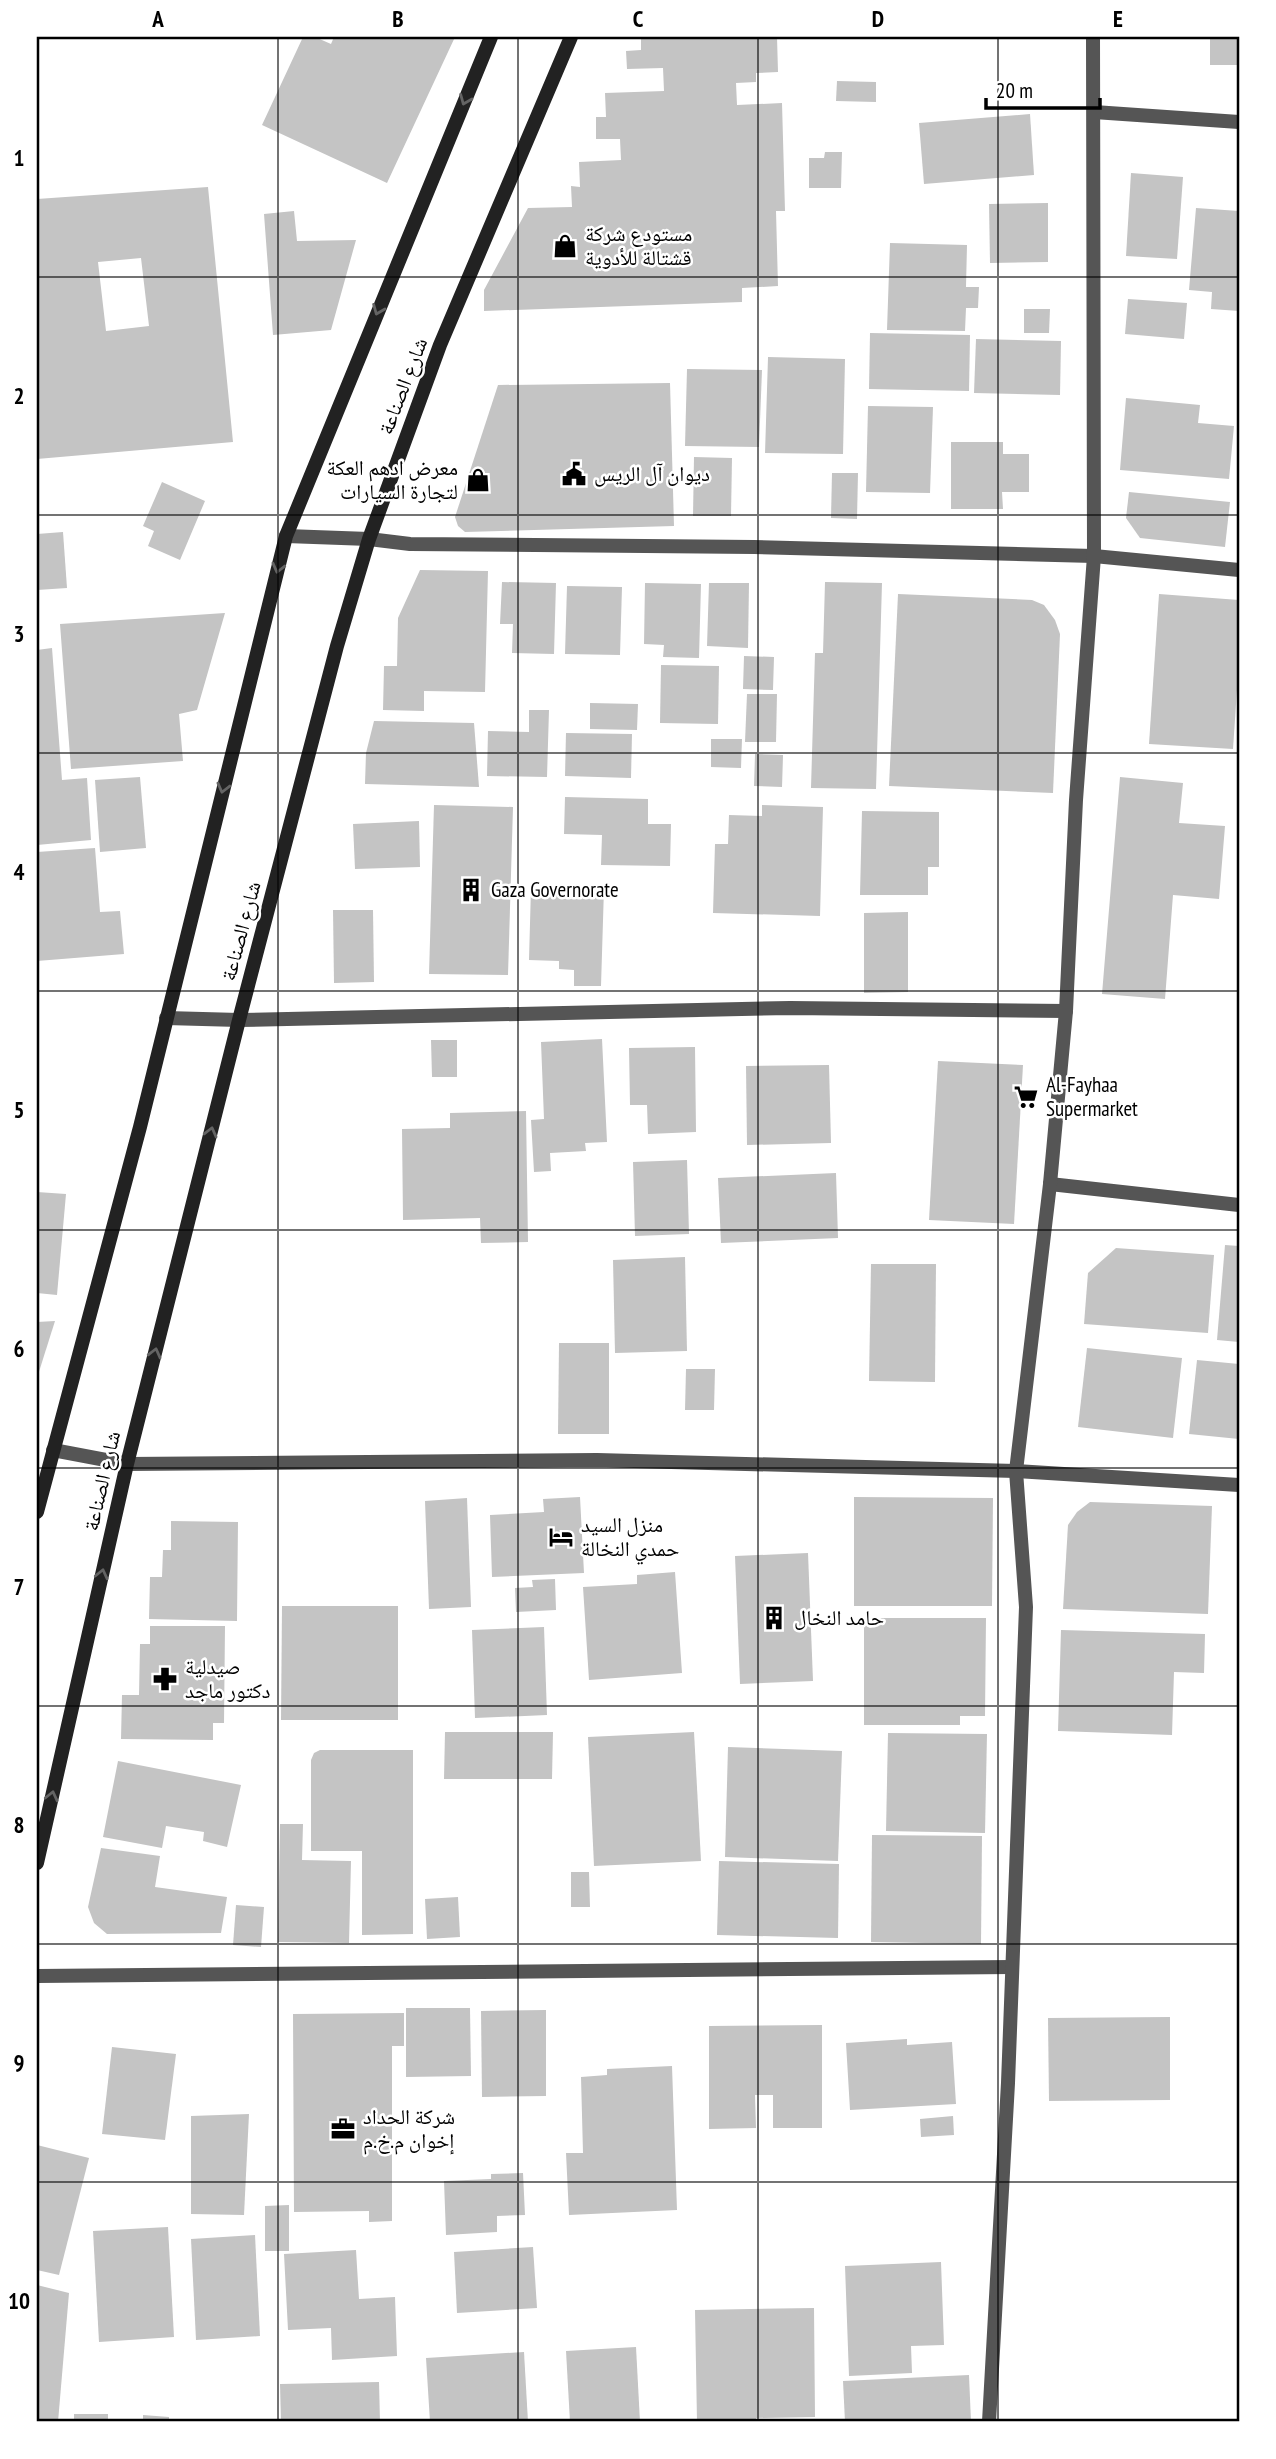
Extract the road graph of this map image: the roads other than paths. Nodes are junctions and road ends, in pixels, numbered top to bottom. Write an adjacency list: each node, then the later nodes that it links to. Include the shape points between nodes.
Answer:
1 (491, 37): 6 (main road, one-way to 6)
2 (571, 37): 7 (main road, شارع الصناعة, via 440,345)
3 (1093, 37): 4 (street)
4 (1094, 112): 5 (street); 8 (street)
5 (1239, 122)
6 (286, 536): 7 (street); 11 (main road, one-way to 11)
7 (369, 539): 8 (street, via 410,544); 12 (main road, شارع الصناعة)
8 (1094, 556): 9 (street); 10 (street)
9 (1239, 570)
10 (1066, 1011): 12 (street, via 790,1008); 13 (street)
11 (166, 1018): 12 (street); 15 (main road)
12 (239, 1020): 16 (main road, شارع الصناعة, one-way to 12)
13 (1050, 1184): 14 (street); 17 (street)
14 (1239, 1205)
15 (53, 1450): 16 (street); 19 (main road)
16 (127, 1464): 17 (street, via 597,1460); 20 (main road, شارع الصناعة, one-way to 16)
17 (1016, 1471): 18 (street); 21 (street, via 1026,1607)
18 (1239, 1485)
19 (37, 1511)
20 (37, 1863)
21 (1012, 1966): 22 (street); 23 (street)
22 (37, 1976)
23 (989, 2422)

